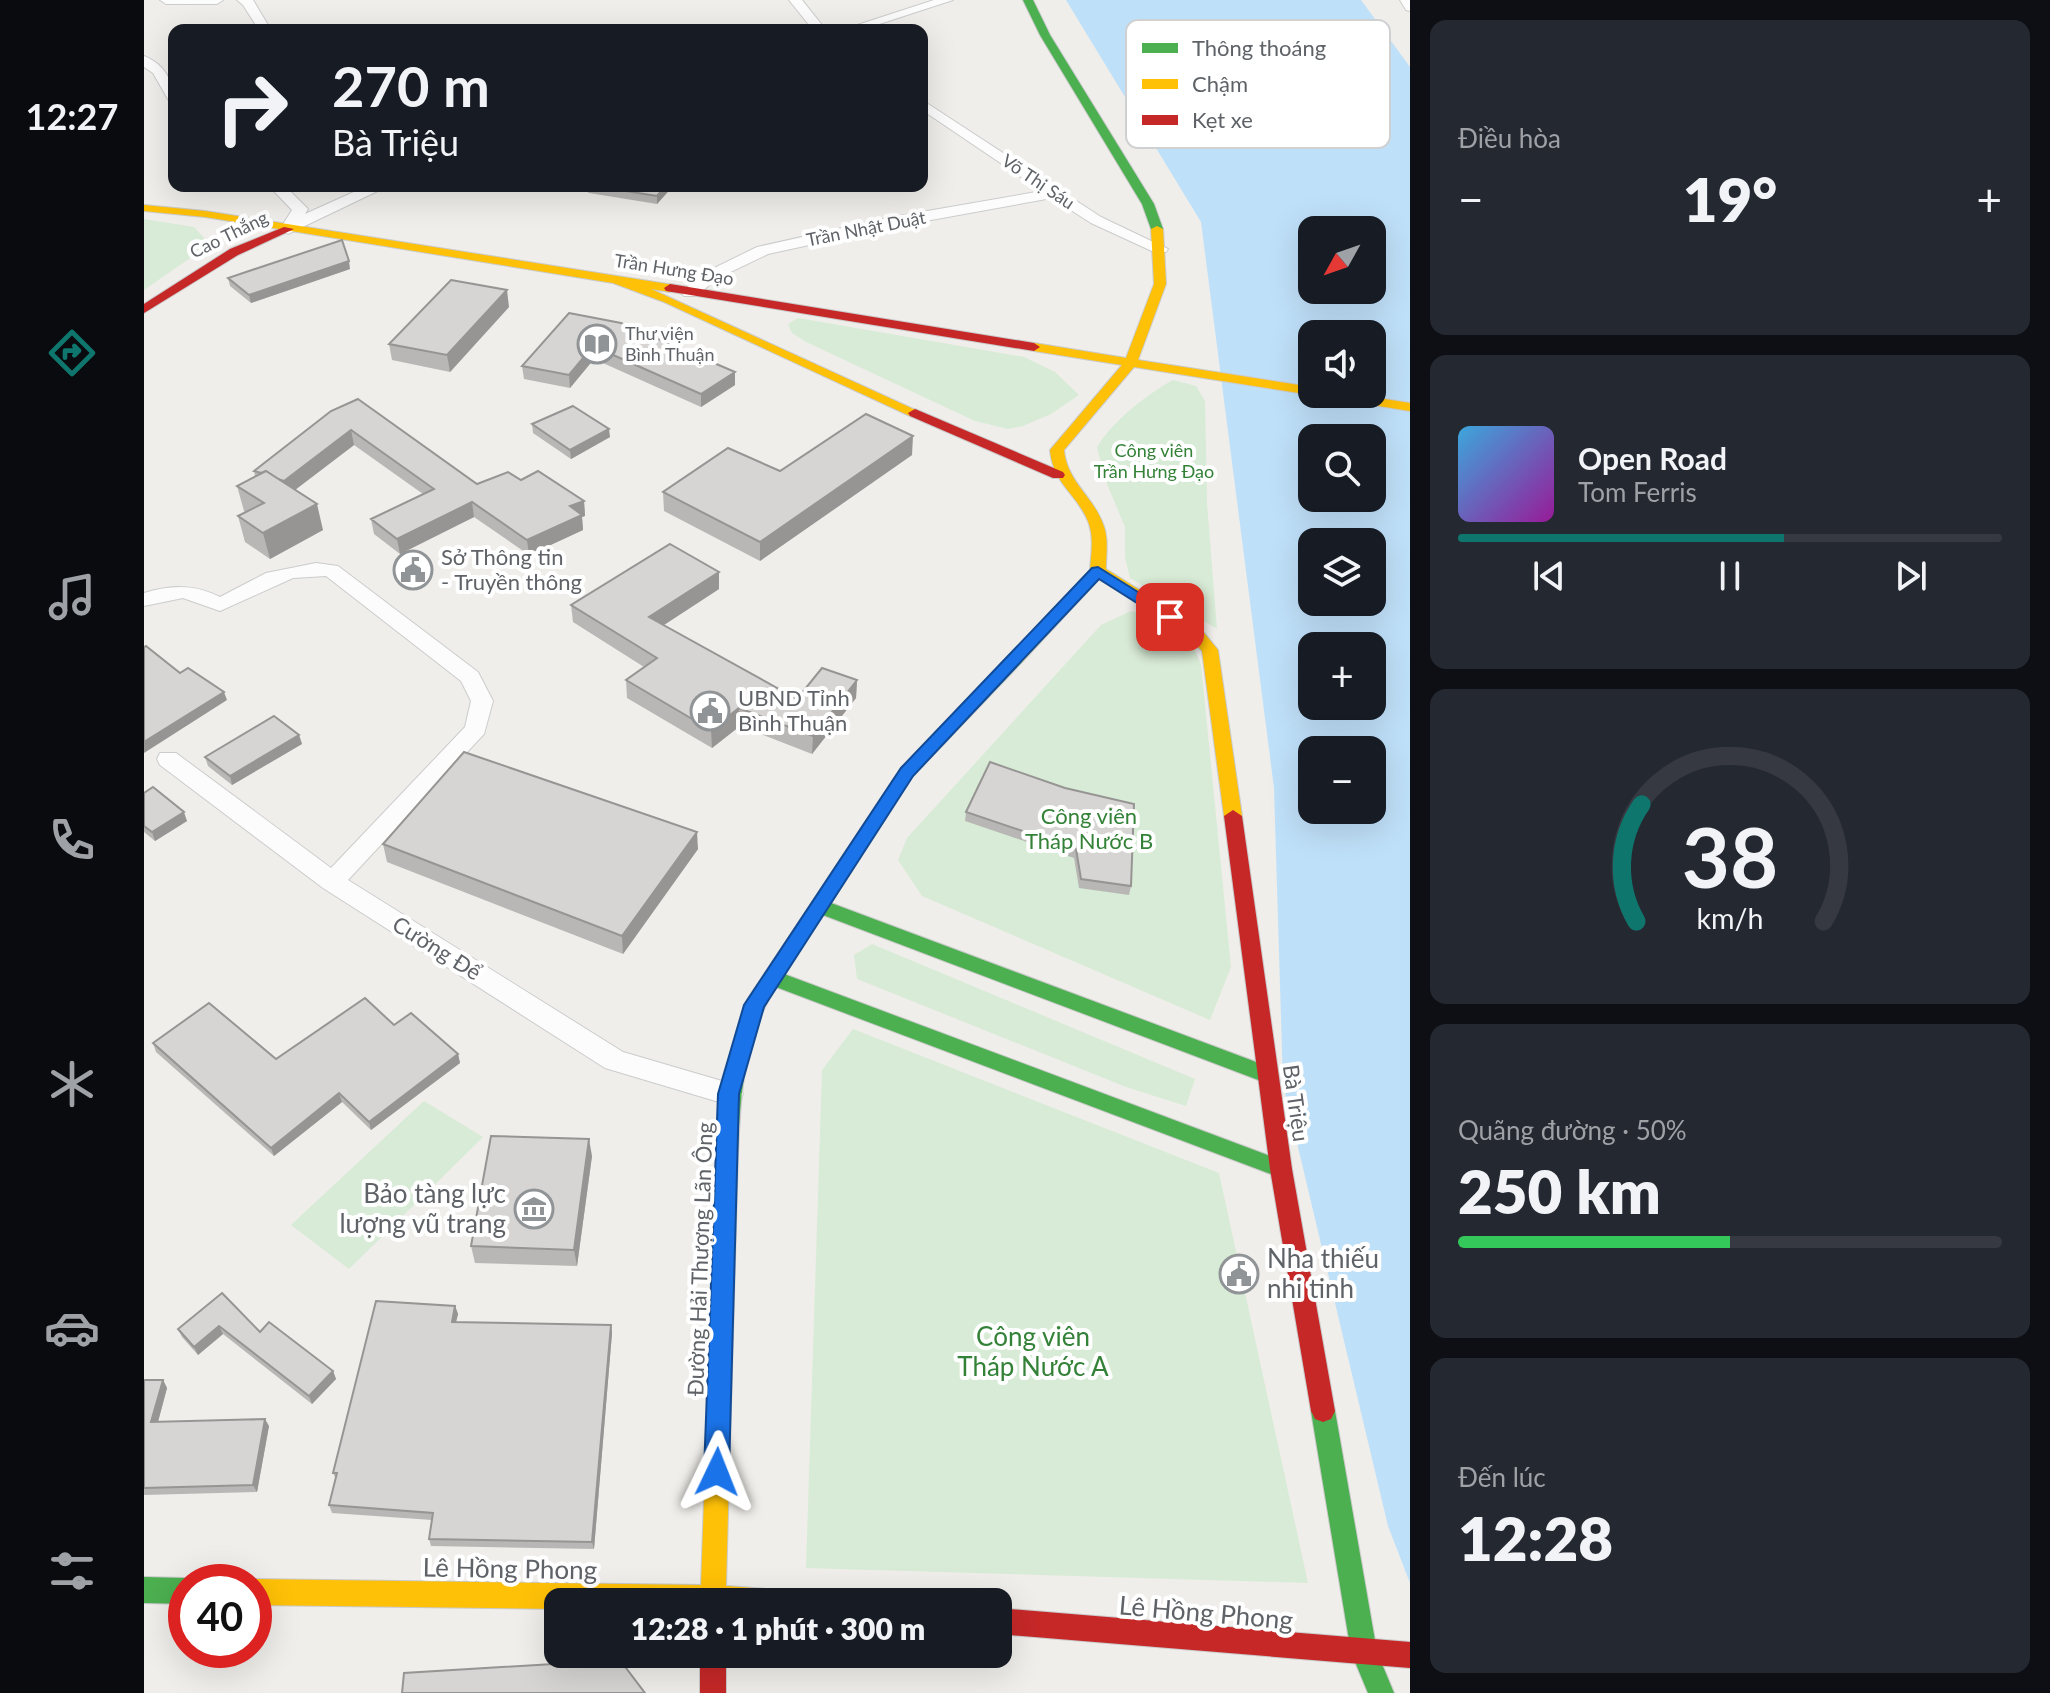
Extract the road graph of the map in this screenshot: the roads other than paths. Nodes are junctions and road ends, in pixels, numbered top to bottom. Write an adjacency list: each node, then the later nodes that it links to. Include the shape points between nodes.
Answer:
1 (166, 0): 2 (street)
2 (217, 0)
3 (243, 0): 11 (street)
4 (912, 0): 9 (street)
5 (947, 0): 9 (street)
6 (1028, 0): 22 (street, via 1148,204)
7 (1406, 0): 10 (street)
8 (800, 1): 12 (street)
9 (925, 7): 13 (street)
10 (1410, 7)
11 (261, 24)
12 (816, 24)
13 (868, 24)
14 (144, 60): 15 (street)
15 (168, 88)
16 (928, 108): 19 (street, Võ Thị Sáu)
17 (282, 192): 21 (street, via 300,209)
18 (365, 192): 21 (street, Cao Thắng)
19 (1053, 193): 22 (street, Võ Thị Sáu); 24 (street, Trần Nhật Duật, via 763,250 712,275)
20 (144, 208): 21 (street, Trần Hưng Đạo)
21 (288, 229): 23 (street, Trần Hưng Đạo); 25 (street, Cao Thắng, via 234,252)
22 (1160, 249): 26 (street, via 1160,284)
23 (618, 281): 24 (street, Trần Hưng Đạo); 30 (street)
24 (690, 293): 26 (street, Trần Hưng Đạo)
25 (144, 309)
26 (1130, 363): 27 (street, Trần Hưng Đạo); 30 (street, via 1057,450)
27 (1298, 389)
28 (1386, 403): 29 (street)
29 (1410, 407)
30 (1058, 475): 31 (street, via 1087,508 1099,533)
31 (1098, 571): 35 (street, Đường Hải Thượng Lãn Ông, via 907,772); 37 (street, Bà Triệu, via 1194,632 1210,650)
32 (144, 600): 34 (street, via 172,590 204,595 220,605 292,570 331,570 470,677 482,701 476,729)
33 (168, 759): 34 (street, Cường Để)
34 (332, 882): 38 (street, Cường Để, via 615,1060)
35 (819, 906): 36 (street, Đường Hải Thượng Lãn Ông); 37 (street)
36 (771, 977): 38 (street, Đường Hải Thượng Lãn Ông, via 754,1005); 39 (street)
37 (1268, 1075): 39 (street, Bà Triệu)
38 (729, 1094): 40 (street, Đường Hải Thượng Lãn Ông)
39 (1281, 1169): 46 (street, Bà Triệu)
40 (713, 1588)
41 (144, 1590): 42 (street)
42 (168, 1591)
43 (272, 1592): 44 (street, Lê Hồng Phong)
44 (544, 1597)
45 (1012, 1622): 46 (street, Lê Hồng Phong)
46 (1364, 1652): 47 (street, Lê Hồng Phong); 50 (street, Bà Triệu)
47 (1410, 1655)
48 (713, 1668): 49 (street)
49 (713, 1693)
50 (1381, 1693)

